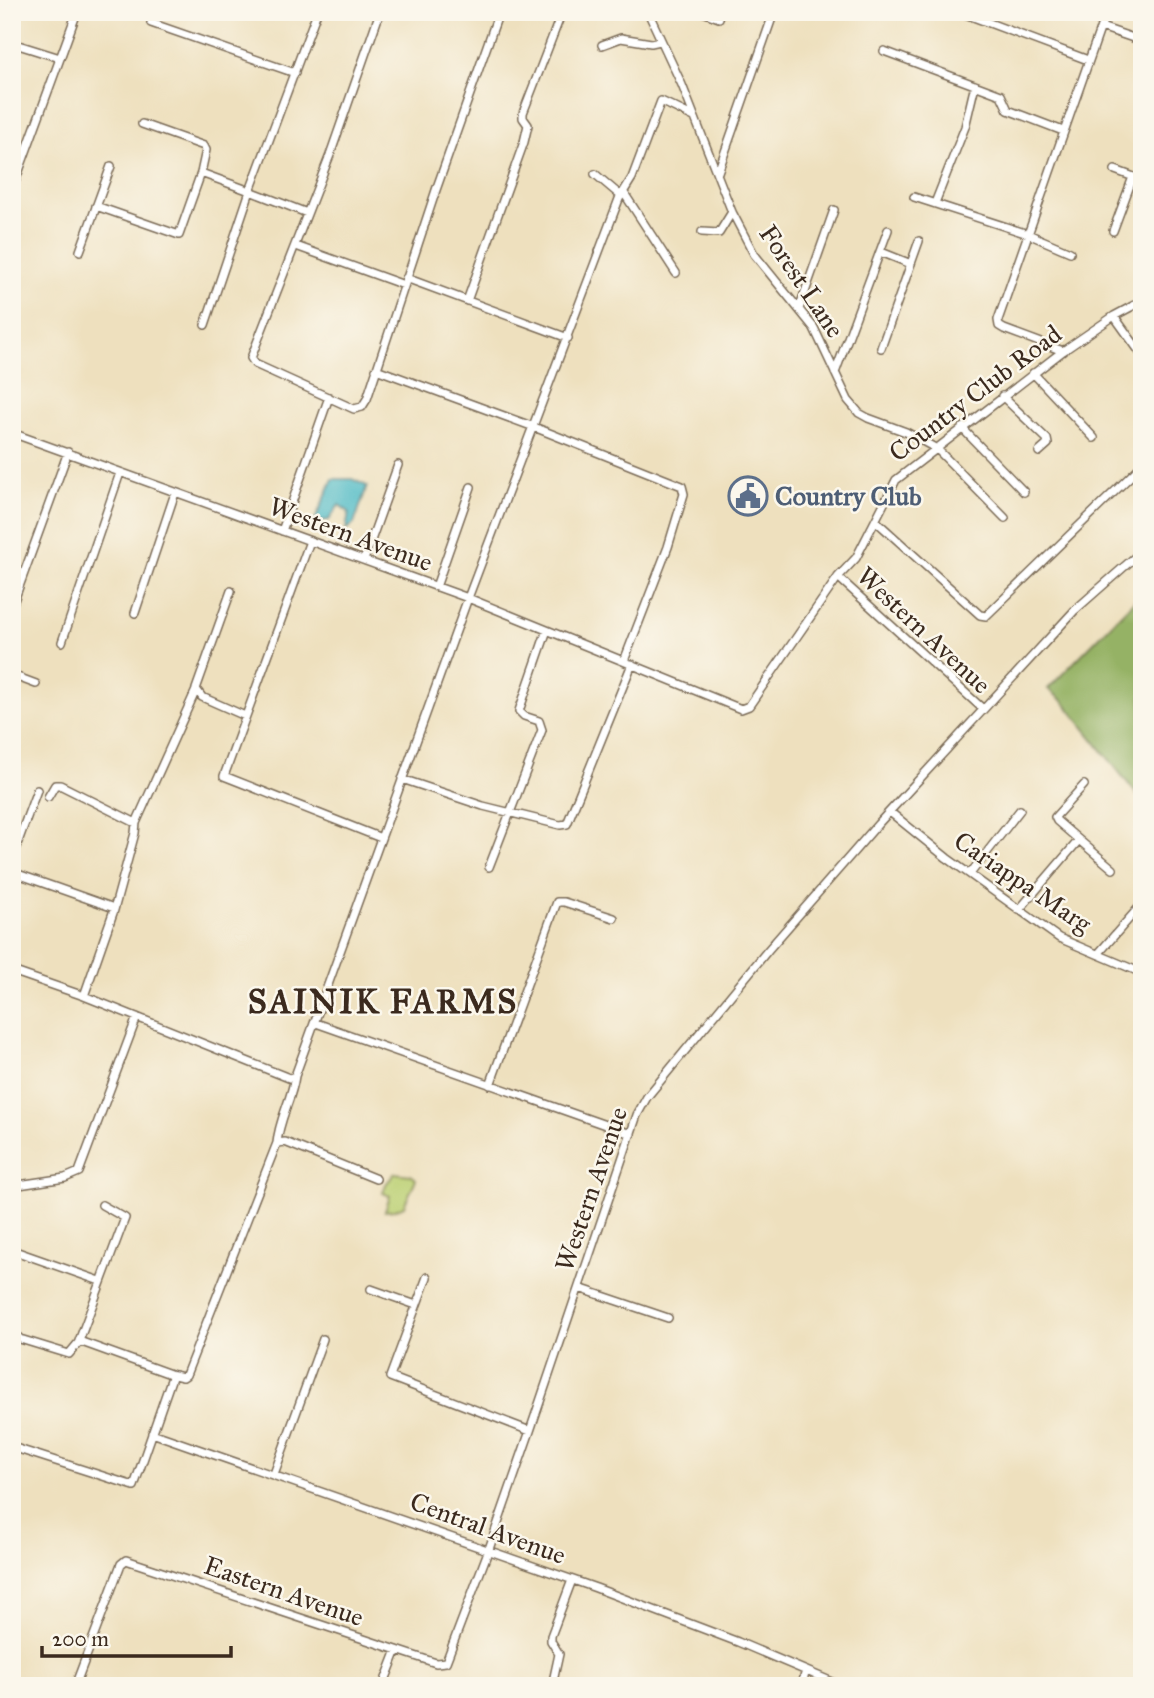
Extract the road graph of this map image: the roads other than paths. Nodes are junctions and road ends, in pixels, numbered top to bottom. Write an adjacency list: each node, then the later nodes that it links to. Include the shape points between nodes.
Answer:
1 (17, 12): 14 (street)
2 (77, 12): 21 (street)
3 (317, 12): 23 (street)
4 (380, 12): 43 (street)
5 (499, 12): 55 (street)
6 (562, 12): 56 (street, via 523,113 528,125 524,142)
7 (648, 12): 16 (street, Forest Lane)
8 (703, 12): 12 (street)
9 (774, 12): 30 (street)
10 (960, 12): 22 (street)
11 (1106, 12): 15 (street)
12 (719, 18)
13 (151, 23): 23 (street)
14 (12, 25)
15 (1101, 27): 17 (street); 22 (street)
16 (660, 41): 19 (street, via 621,38); 25 (street, Forest Lane)
17 (1142, 41)
18 (12, 44): 21 (street)
19 (602, 45)
20 (884, 51): 24 (street)
21 (60, 58): 35 (street)
22 (1088, 60): 27 (street)
23 (295, 74): 36 (street)
24 (975, 85): 27 (street, via 1001,95 1008,110); 39 (street, via 965,127)
25 (694, 117): 30 (street, Forest Lane); 37 (street, via 660,101)
26 (142, 124): 31 (street, via 204,146)
27 (1063, 131): 47 (street)
28 (111, 166): 40 (street)
29 (1115, 170): 33 (street)
30 (718, 172): 42 (street, Forest Lane)
31 (201, 173): 36 (street); 40 (street, via 180,234)
32 (595, 174): 37 (street)
33 (1133, 177): 34 (street); 45 (street)
34 (1142, 180)
35 (12, 190)
36 (250, 191): 43 (street); 60 (street)
37 (622, 194): 54 (street); 61 (street)
38 (914, 197): 39 (street)
39 (935, 203): 47 (street)
40 (96, 206): 50 (street)
41 (834, 210): 58 (street)
42 (732, 212): 46 (street, via 719,233); 58 (street, Forest Lane, via 754,254)
43 (307, 213): 49 (street)
44 (888, 230): 51 (street)
45 (1113, 231)
46 (702, 232)
47 (1028, 234): 52 (street); 63 (street, via 998,323 1004,330)
48 (919, 241): 53 (street)
49 (296, 246): 55 (street); 69 (street, via 251,358)
50 (80, 251)
51 (881, 252): 53 (street); 66 (street)
52 (1070, 252)
53 (911, 264): 62 (street)
54 (676, 273)
55 (405, 282): 56 (street); 65 (street)
56 (467, 301): 61 (street)
57 (1142, 301): 59 (street, Country Club Road)
58 (799, 309): 66 (street, Forest Lane, via 814,328)
59 (1114, 316): 63 (street, Country Club Road); 64 (street)
60 (205, 325)
61 (568, 338): 70 (street)
62 (881, 348)
63 (1063, 351): 67 (street, Country Club Road)
64 (1142, 355)
65 (376, 369): 69 (street, via 362,407); 70 (street)
66 (835, 373): 74 (street, Forest Lane, via 859,413)
67 (1033, 373): 68 (street, Country Club Road); 73 (street)
68 (1002, 396): 71 (street, Country Club Road); 76 (street, via 1048,439)
69 (329, 397): 85 (street)
70 (534, 427): 92 (street); 97 (street, via 676,483 684,491)
71 (962, 428): 74 (street, Country Club Road); 81 (street)
72 (12, 433): 75 (street, Western Avenue)
73 (1094, 438)
74 (937, 449): 83 (street, Forest Lane); 84 (street, Country Club Road, via 896,480)
75 (68, 452): 79 (street, Western Avenue); 93 (street)
76 (1039, 452)
77 (398, 465): 88 (street)
78 (1142, 465): 84 (street, via 986,616)
79 (120, 473): 82 (street, Western Avenue); 96 (street)
80 (471, 486): 90 (street)
81 (1024, 492)
82 (175, 493): 85 (street, Western Avenue); 94 (street)
83 (1005, 517)
84 (876, 521): 89 (street, Country Club Road, via 853,563)
85 (282, 531): 86 (street, Western Avenue)
86 (310, 541): 88 (street, Western Avenue); 102 (street)
87 (1142, 551): 101 (street, via 1075,610)
88 (364, 560): 90 (street, Western Avenue)
89 (838, 577): 97 (street, Western Avenue, via 745,709); 101 (street, Western Avenue)
90 (436, 587): 92 (street, Western Avenue)
91 (231, 591): 100 (street)
92 (468, 598): 95 (street, Western Avenue); 103 (street)
93 (12, 606)
94 (135, 612)
95 (547, 630): 97 (street, Western Avenue); 109 (street, via 519,711 539,721 542,730)
96 (62, 642)
97 (628, 663): 109 (street, via 567,824)
98 (12, 675): 99 (street)
99 (36, 684)
100 (196, 689): 102 (street, via 198,695); 110 (street)
101 (983, 709): 108 (street, Western Avenue)
102 (245, 716): 111 (street, via 225,778)
103 (402, 779): 109 (street); 111 (street)
104 (1084, 785): 112 (street, via 1055,817)
105 (37, 790): 113 (street)
106 (48, 797): 110 (street, via 55,785 60,785)
107 (1020, 810): 117 (street)
108 (890, 811): 117 (street, Cariappa Marg); 130 (street, Western Avenue, via 660,1079)
109 (509, 813): 114 (street)
110 (136, 823): 119 (street)
111 (381, 838): 127 (street)
112 (1077, 841): 115 (street); 120 (street)
113 (12, 858)
114 (489, 867)
115 (1113, 869)
116 (12, 872): 119 (street)
117 (970, 874): 120 (street, Cariappa Marg)
118 (1142, 904): 122 (street)
119 (114, 908): 125 (street)
120 (1019, 910): 122 (street, Cariappa Marg, via 1059,938)
121 (614, 918): 129 (street, via 556,903)
122 (1098, 954): 124 (street, Cariappa Marg)
123 (12, 971): 125 (street)
124 (1142, 973)
125 (84, 996): 126 (street)
126 (137, 1017): 128 (street, via 289,1078); 133 (street, via 79,1171 65,1178)
127 (316, 1023): 128 (street); 129 (street)
128 (295, 1076): 131 (street)
129 (490, 1085): 130 (street)
130 (631, 1134): 138 (street, Western Avenue)
131 (277, 1143): 132 (street, via 285,1142); 145 (street, via 186,1375)
132 (376, 1179)
133 (12, 1186)
134 (102, 1205): 137 (street, via 125,1218)
135 (12, 1250): 137 (street)
136 (426, 1277): 140 (street)
137 (100, 1281): 144 (street)
138 (579, 1288): 141 (street); 146 (street, Western Avenue)
139 (371, 1289): 140 (street)
140 (416, 1305): 146 (street, via 390,1377)
141 (668, 1318)
142 (12, 1321): 144 (street, via 20,1339 69,1354)
143 (323, 1339): 149 (street)
144 (79, 1342): 145 (street)
145 (173, 1375): 147 (street)
146 (530, 1431): 150 (street, Western Avenue)
147 (152, 1433): 148 (street, via 132,1487); 149 (street, Central Avenue)
148 (12, 1447)
149 (274, 1474): 150 (street, Central Avenue)
150 (489, 1549): 151 (street, Central Avenue); 152 (street, Eastern Avenue, via 446,1661 436,1663)
151 (572, 1580): 153 (street, Central Avenue); 157 (street, via 551,1636 559,1654)
152 (397, 1650): 155 (street, Eastern Avenue, via 126,1560); 156 (street)
153 (806, 1671): 154 (street, Central Avenue); 158 (street)
154 (821, 1678): 159 (street); 160 (street, Central Avenue)
155 (75, 1686)
156 (383, 1686)
157 (551, 1686)
158 (801, 1686)
159 (829, 1686)
160 (842, 1686)

